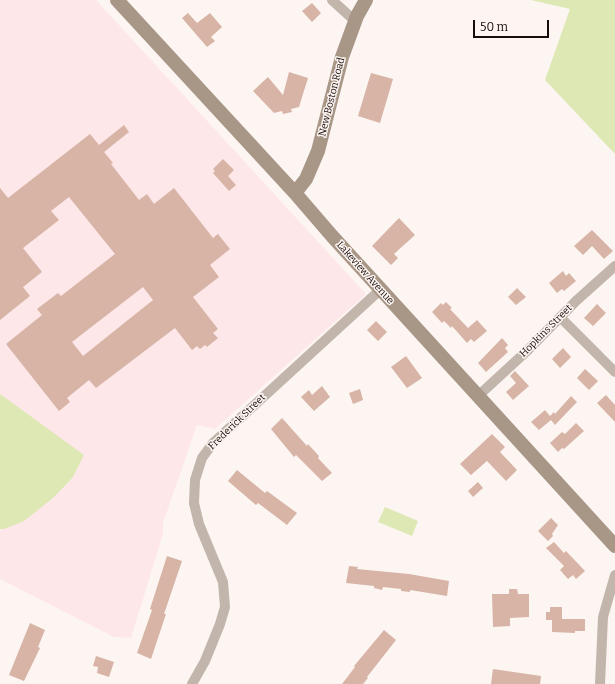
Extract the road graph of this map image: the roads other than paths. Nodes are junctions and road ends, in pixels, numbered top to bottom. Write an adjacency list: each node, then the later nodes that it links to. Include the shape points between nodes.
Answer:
1 (117, 0): 5 (main road, Lakeview Avenue)
2 (332, 0): 4 (street)
3 (366, 0): 4 (main road, New Boston Road)
4 (355, 21): 5 (main road, New Boston Road, via 342,57 318,151 306,179)
5 (295, 193): 7 (main road, Lakeview Avenue)
6 (615, 266): 8 (street, Hopkins Street)
7 (380, 290): 10 (main road, Lakeview Avenue); 13 (street, Frederick Street, via 213,443 202,458 195,480 194,502 199,524 223,582 225,607 208,654)
8 (560, 317): 9 (street); 10 (street, Hopkins Street)
9 (615, 372)
10 (478, 396): 11 (main road, Lakeview Avenue)
11 (615, 546)
12 (615, 576): 14 (street, via 603,617)
13 (192, 684)
14 (600, 684)

